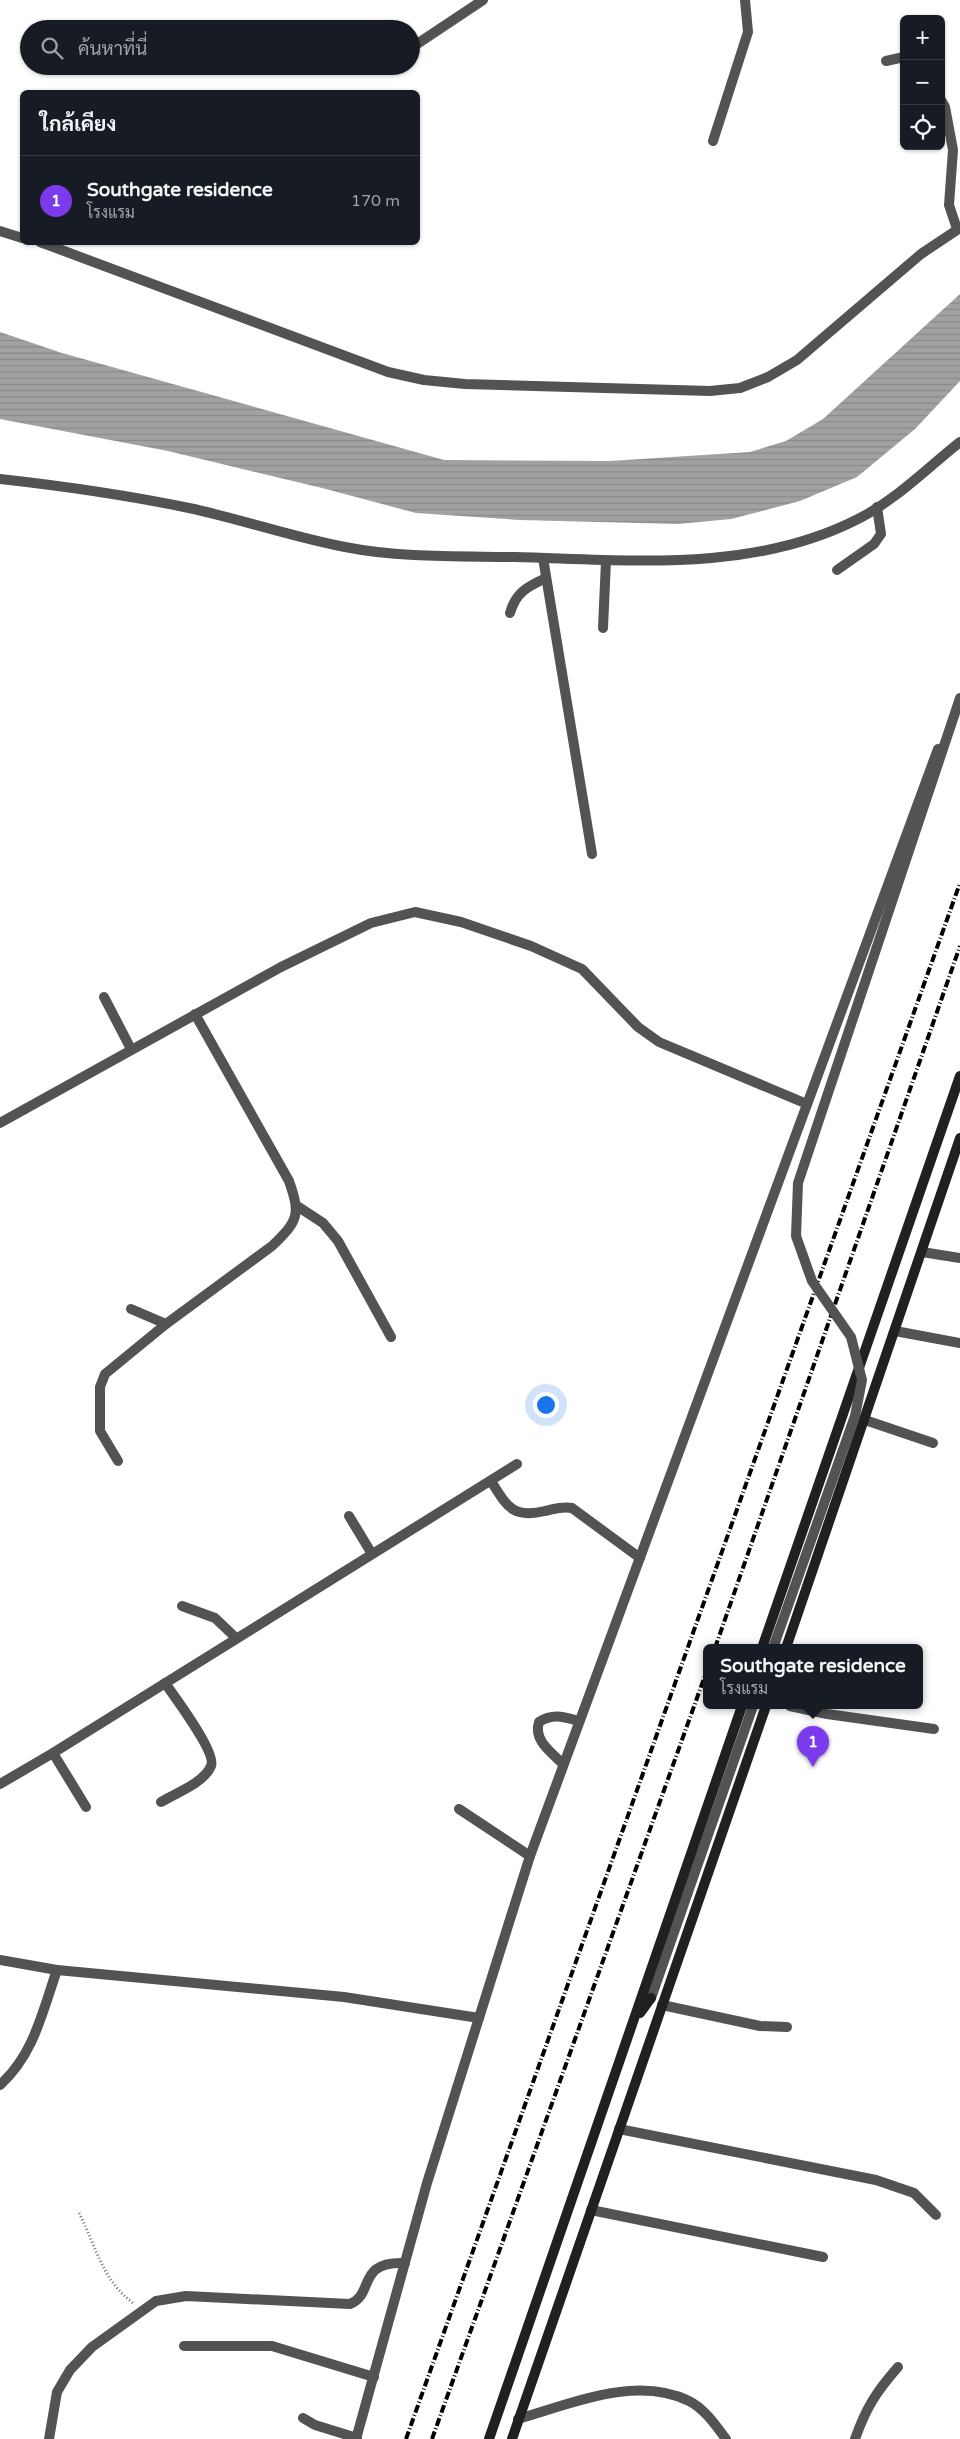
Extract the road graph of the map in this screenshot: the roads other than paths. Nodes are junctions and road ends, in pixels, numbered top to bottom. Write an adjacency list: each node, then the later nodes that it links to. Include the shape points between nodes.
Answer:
1 (483, 0): 3 (street)
2 (745, 0): 7 (street, via 748,32)
3 (420, 42)
4 (900, 58): 5 (street)
5 (886, 61)
6 (944, 105): 8 (street, via 953,150 949,205)
7 (713, 142)
8 (959, 228): 11 (street, via 921,254 797,360 740,388 710,390 465,384 415,378 379,368)
9 (0, 231): 10 (street)
10 (20, 237)
11 (48, 245)
12 (960, 442): 14 (street, via 901,492)
13 (0, 479): 15 (street, via 73,487 189,508 346,548 415,555)
14 (877, 507): 16 (street, via 856,520 814,537 759,553 708,559); 17 (street, via 881,534 874,544)
15 (543, 558): 16 (street); 18 (street)
16 (606, 561): 20 (street)
17 (837, 570)
18 (546, 578): 19 (street, via 514,598); 23 (street)
19 (510, 613)
20 (603, 628)
21 (960, 690): 28 (street)
22 (960, 698): 50 (street, bridge, via 798,1183 796,1236 812,1281 851,1337 862,1380 855,1416)
23 (592, 854)
24 (104, 997): 26 (street)
25 (195, 1014): 26 (street); 28 (street, via 371,923 415,912 532,946 582,969 638,1027 659,1042); 31 (street, via 289,1181)
26 (131, 1049): 29 (street)
27 (960, 1076): 49 (main road)
28 (807, 1104): 46 (street)
29 (0, 1123)
30 (960, 1138): 32 (main road)
31 (298, 1206): 35 (street, via 290,1226 272,1246); 37 (street, via 323,1223 338,1241)
32 (922, 1252): 33 (street); 36 (main road)
33 (960, 1258)
34 (131, 1309): 35 (street)
35 (166, 1324): 41 (street, via 105,1374 100,1387 100,1431)
36 (896, 1331): 38 (street); 39 (main road)
37 (392, 1336)
38 (960, 1343)
39 (865, 1420): 40 (street); 51 (main road)
40 (933, 1443)
41 (118, 1461)
42 (517, 1464): 43 (street)
43 (491, 1481): 45 (street); 46 (street, via 506,1505 517,1513 537,1513 560,1506 572,1508)
44 (349, 1516): 45 (street)
45 (372, 1554): 48 (street)
46 (640, 1558): 57 (street)
47 (182, 1606): 48 (street, via 215,1618)
48 (236, 1638): 52 (street)
49 (763, 1644)
50 (775, 1644)
51 (787, 1644)
52 (165, 1683): 59 (street); 62 (street, via 205,1744 212,1765 204,1777)
53 (741, 1709): 71 (main road)
54 (752, 1709): 68 (street)
55 (765, 1709): 69 (main road)
56 (804, 1709): 58 (street)
57 (579, 1721): 60 (street); 60 (street, via 549,1716 539,1722 538,1737)
58 (934, 1729)
59 (54, 1754): 61 (street); 63 (street)
60 (563, 1764): 65 (street)
61 (0, 1784)
62 (161, 1802)
63 (86, 1807)
64 (459, 1809): 65 (street)
65 (530, 1856): 70 (street)
66 (0, 1960): 67 (street)
67 (57, 1970): 70 (street, via 344,1997); 74 (street, via 27,2054)
68 (651, 1998): 71 (main road); 72 (main road)
69 (662, 2005): 72 (main road); 73 (street, via 760,2026)
70 (479, 2018): 79 (street)
71 (633, 2022): 87 (main road)
72 (655, 2026): 75 (main road)
73 (787, 2027)
74 (0, 2085)
75 (619, 2129): 76 (main road); 77 (street, via 876,2180 914,2193)
76 (591, 2210): 78 (street); 84 (main road)
77 (936, 2216)
78 (823, 2256)
79 (405, 2263): 82 (street); 86 (street, via 379,2266 356,2301 350,2304 186,2296 156,2301 92,2347 70,2370 56,2392)
80 (184, 2346): 82 (street, via 272,2346)
81 (898, 2368): 90 (street, via 866,2409)
82 (374, 2377): 85 (street)
83 (303, 2418): 85 (street)
84 (518, 2419): 88 (main road); 89 (street, via 614,2393 646,2391 690,2402 708,2416)
85 (357, 2438)
86 (49, 2439)
87 (489, 2439)
88 (512, 2439)
89 (726, 2439)
90 (855, 2439)

